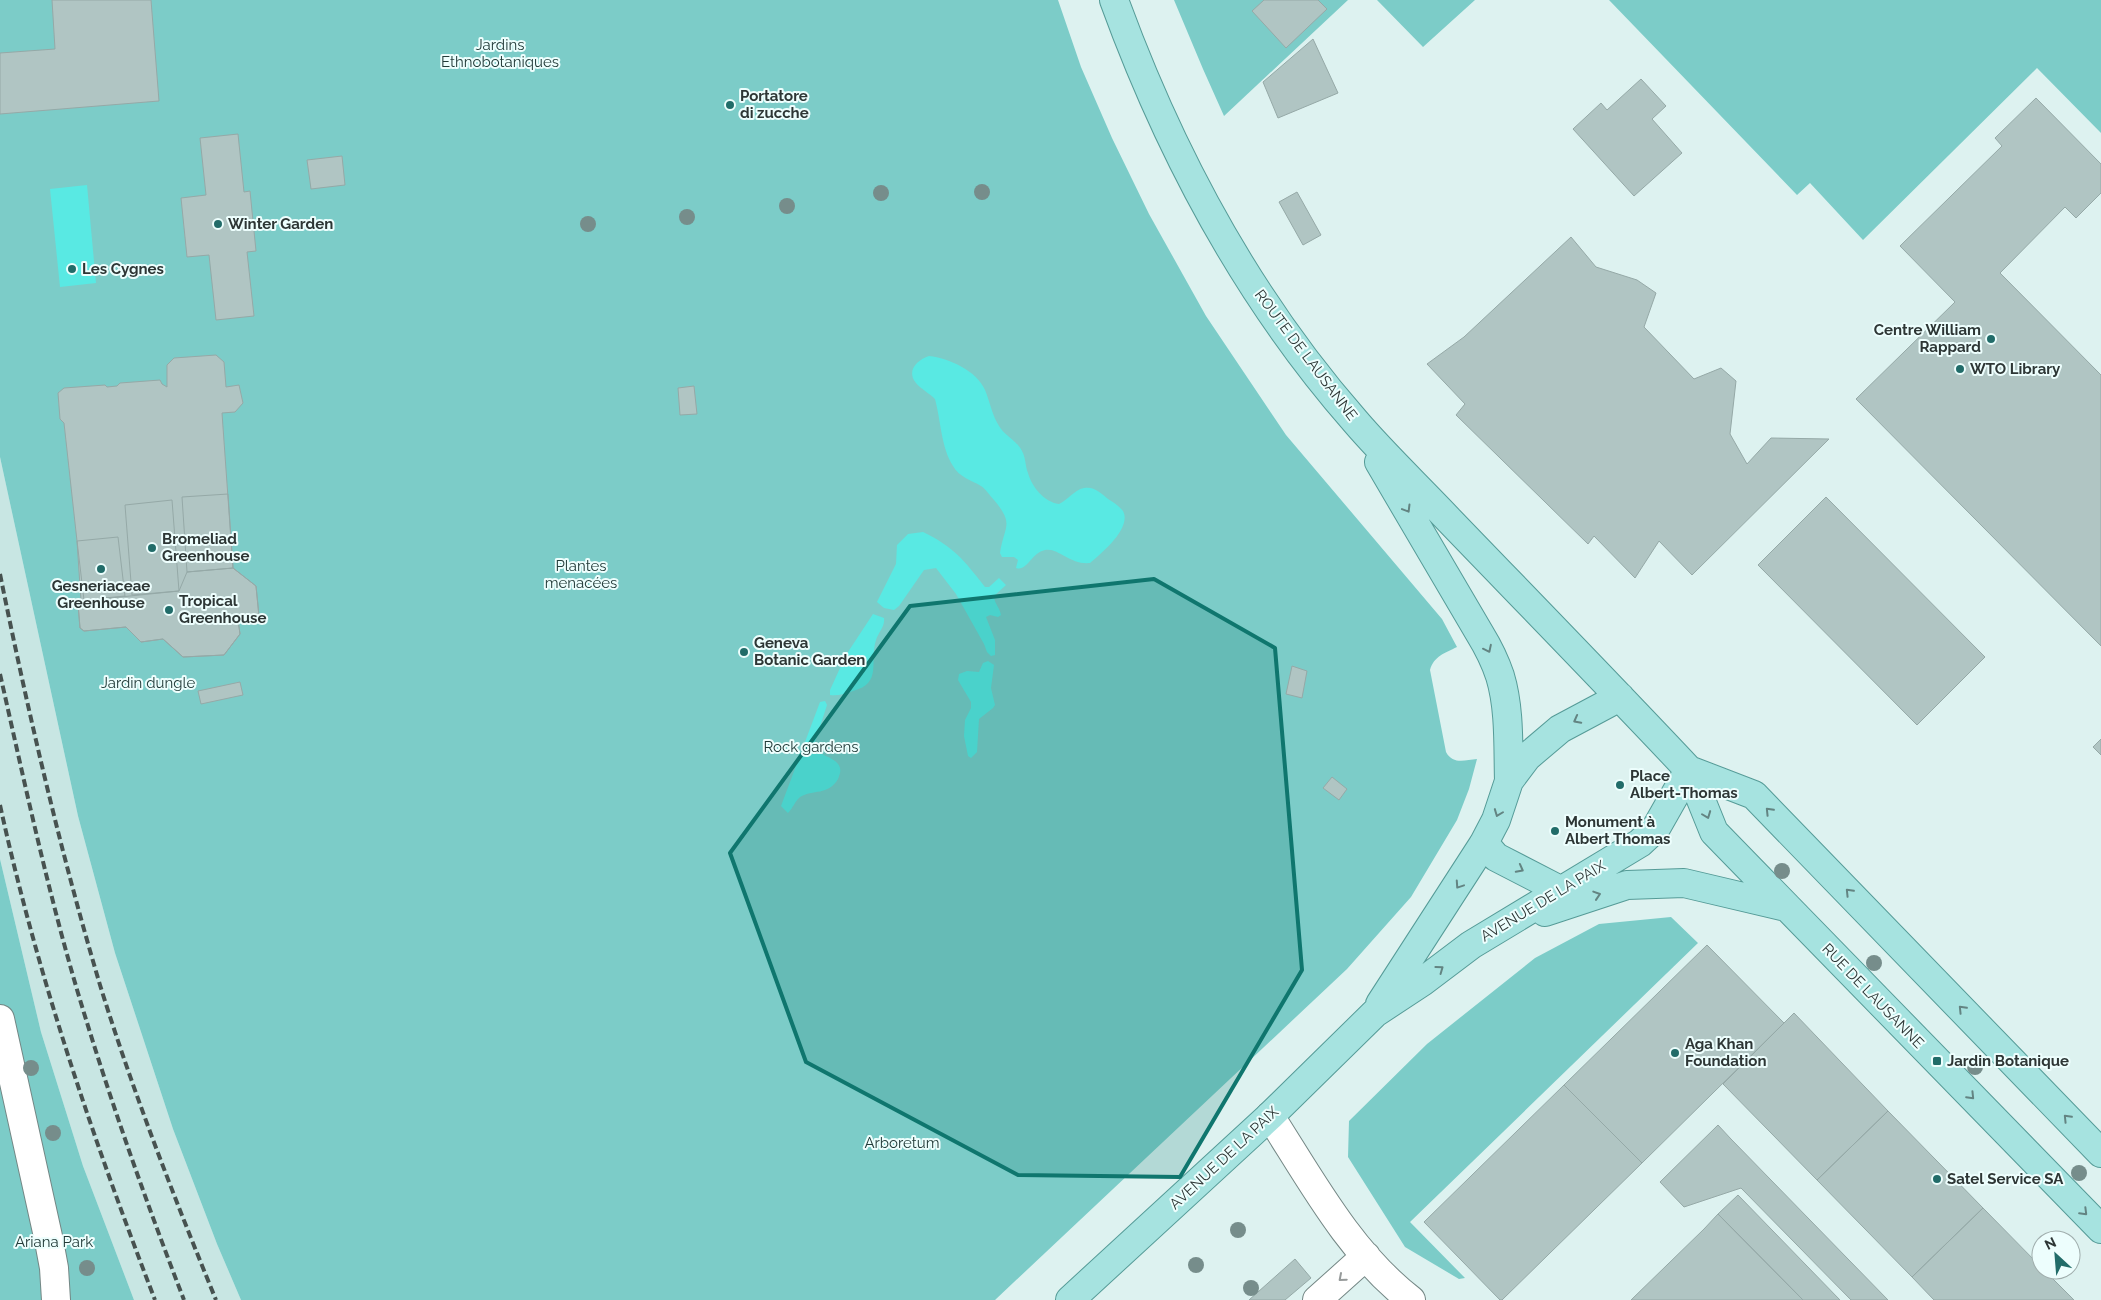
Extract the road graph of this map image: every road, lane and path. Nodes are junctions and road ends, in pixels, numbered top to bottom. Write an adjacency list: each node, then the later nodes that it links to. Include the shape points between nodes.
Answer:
1 (1114, 0): 2 (main road, ROUTE DE LAUSANNE, via 1154,102 1217,222 1277,320)
2 (1355, 422): 3 (main road, ROUTE DE LAUSANNE); 5 (main road, one-way to 5, via 1493,659 1506,702)
3 (1620, 697): 4 (main road, RUE DE LAUSANNE); 5 (main road, AVENUE DE LA PAIX, one-way to 5, via 1560,729 1526,757)
4 (1689, 770): 7 (main road, AVENUE DE LA PAIX, via 1656,828 1640,843); 8 (main road, RUE DE LAUSANNE, one-way to 8, via 1714,832); 13 (main road, RUE DE LAUSANNE, one-way to 4, via 1754,794)
5 (1509, 781): 6 (main road, AVENUE DE LA PAIX, one-way to 6, via 1496,820)
6 (1484, 843): 7 (main road, one-way to 7, via 1496,856); 10 (main road, AVENUE DE LA PAIX, one-way to 10)
7 (1560, 890): 9 (main road, AVENUE DE LA PAIX)
8 (1786, 907): 9 (main road, one-way to 8, via 1628,885 1684,883); 14 (main road, RUE DE LAUSANNE, one-way to 14)
9 (1500, 927): 10 (main road, AVENUE DE LA PAIX, one-way to 9)
10 (1375, 1013): 12 (main road, AVENUE DE LA PAIX)
11 (0, 1019): 16 (street, via 49,1241)
12 (1270, 1116): 15 (street, via 1332,1212); 17 (main road, AVENUE DE LA PAIX)
13 (2101, 1153)
14 (2101, 1229)
15 (1366, 1256): 18 (street, one-way to 18); 19 (street)
16 (56, 1300)
17 (1070, 1300)
18 (1317, 1300)
19 (1411, 1300)

